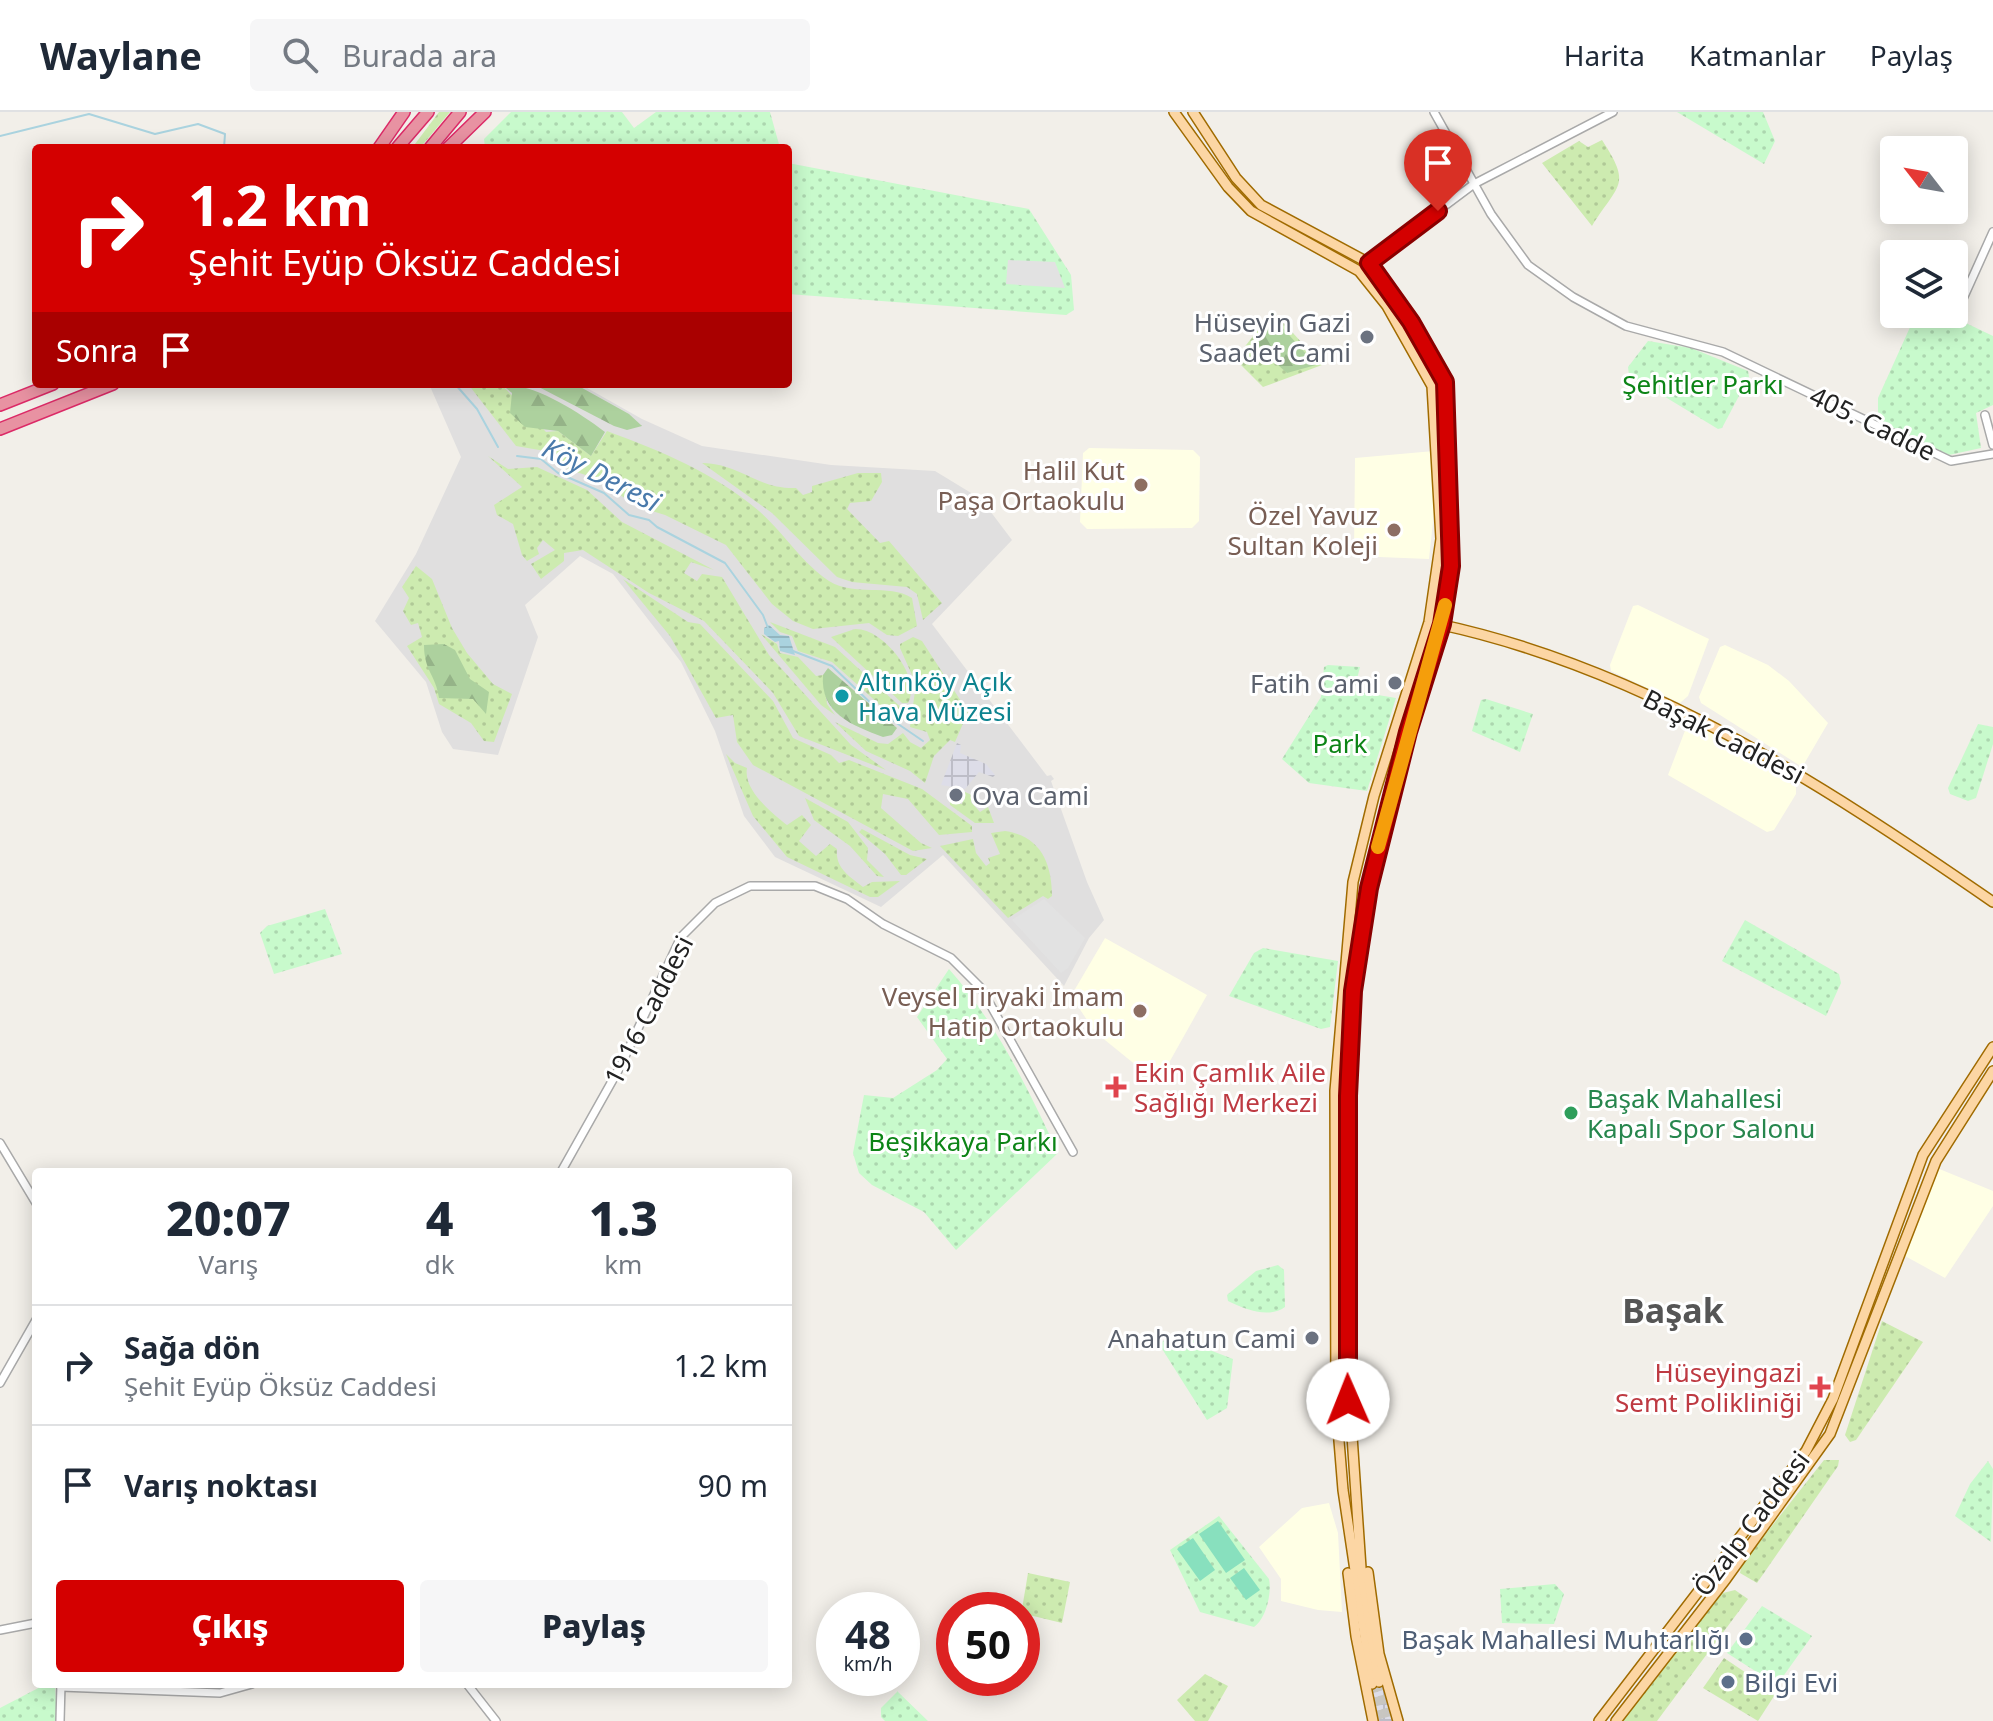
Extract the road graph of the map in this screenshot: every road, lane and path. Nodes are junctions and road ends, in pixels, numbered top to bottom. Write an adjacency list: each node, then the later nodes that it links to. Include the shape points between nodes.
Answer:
1 (404, 112): 9 (highway)
2 (428, 112): 10 (highway)
3 (460, 112): 11 (highway)
4 (485, 112): 12 (highway)
5 (1174, 112): 16 (main road, via 1251,211)
6 (1193, 112): 15 (main road, via 1236,178 1261,205)
7 (1434, 112): 13 (street, 405. Cadde)
8 (1613, 112): 13 (street)
9 (382, 144)
10 (400, 144)
11 (433, 144)
12 (452, 144)
13 (1474, 184): 15 (street); 24 (street, 405. Cadde, via 1528,265 1626,326 1723,352 1951,461)
14 (1993, 232): 17 (street)
15 (1369, 263): 16 (street); 26 (main road, via 1445,382 1451,566)
16 (1359, 271): 25 (main road, via 1387,306 1432,386 1441,539)
17 (1968, 288)
18 (43, 388): 20 (highway)
19 (103, 388): 22 (highway)
20 (0, 405)
21 (1985, 415): 23 (street)
22 (0, 429)
23 (1993, 445)
24 (1993, 454)
25 (1429, 622): 26 (main road, Başak Caddesi); 36 (main road, via 1353,882 1338,1034 1336,1404)
26 (1442, 624): 27 (main road, Başak Caddesi, via 1585,667 1719,729 1804,776); 37 (main road, via 1390,795 1353,991 1348,1377)
27 (1993, 902)
28 (1993, 1047): 48 (main road, Özalp Caddesi, via 1923,1155 1833,1399 1806,1451)
29 (1993, 1071): 49 (main road, Özalp Caddesi, via 1936,1161 1830,1434)
30 (0, 1143): 33 (street)
31 (1073, 1152): 32 (street, 1916 Caddesi, via 981,988 951,958 815,886 750,886 715,903 681,937 620,1067)
32 (563, 1168)
33 (32, 1196)
34 (32, 1327): 35 (street)
35 (0, 1383)
36 (1347, 1521): 37 (main road, via 1375,1683); 46 (main road, via 1352,1607)
37 (1360, 1551): 47 (main road)
38 (32, 1624): 39 (street)
39 (0, 1630)
40 (61, 1688): 44 (street)
41 (121, 1688): 42 (street, via 220,1693)
42 (238, 1688)
43 (470, 1688): 45 (street)
44 (60, 1721)
45 (496, 1721)
46 (1373, 1721)
47 (1398, 1721)
48 (1599, 1721)
49 (1616, 1721)

